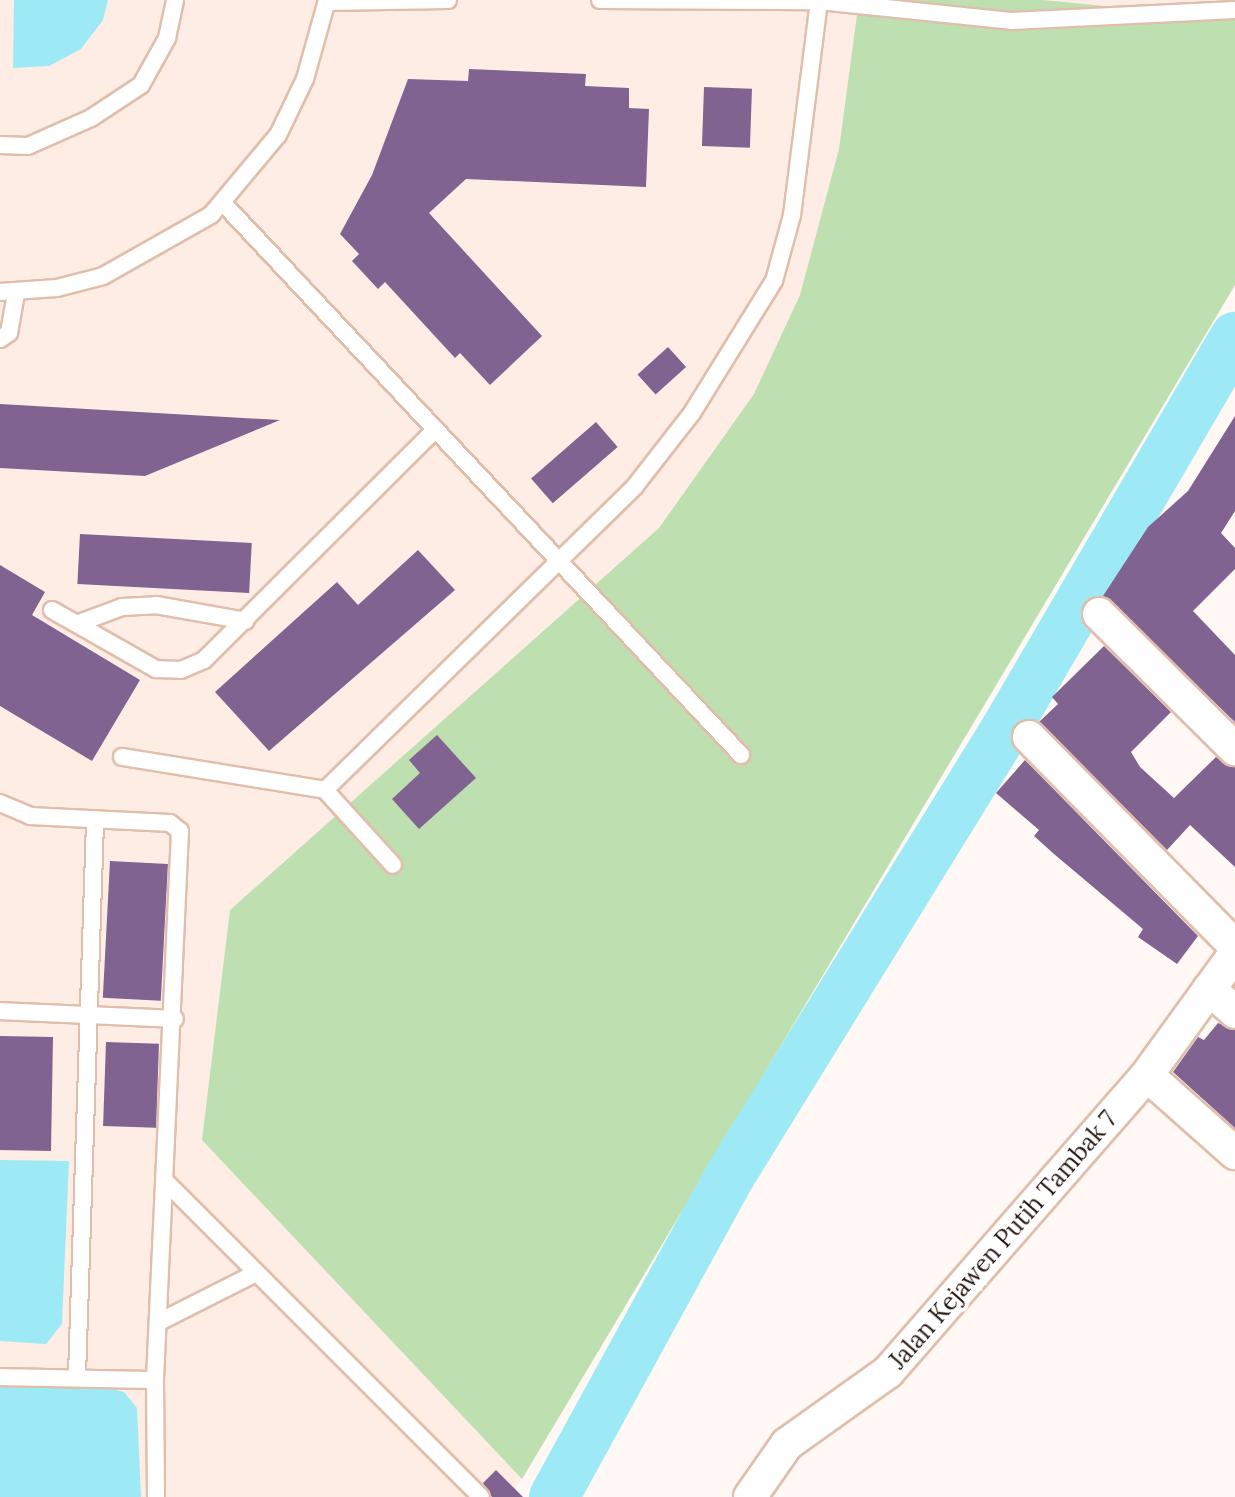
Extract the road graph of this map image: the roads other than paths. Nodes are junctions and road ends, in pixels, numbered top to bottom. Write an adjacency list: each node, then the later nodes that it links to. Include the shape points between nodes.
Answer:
1 (175, 0): 7 (lane, via 167,38 141,85 91,118 28,146)
2 (448, 0): 4 (lane)
3 (600, 0): 5 (lane)
4 (327, 1): 8 (lane, via 305,79 278,135)
5 (819, 1): 6 (lane, via 1011,21); 12 (lane, via 792,215 774,281 692,413 635,486)
6 (1235, 10)
7 (0, 145)
8 (223, 203): 9 (lane, via 103,276); 11 (lane)
9 (8, 293): 10 (lane, via 9,333)
10 (0, 339)
11 (435, 430): 12 (lane); 15 (lane)
12 (558, 565): 19 (lane); 21 (lane)
13 (52, 610): 16 (lane)
14 (1099, 614): 18 (street)
15 (246, 621): 16 (lane, via 156,605 122,607); 16 (lane, via 204,660 181,670 156,669)
16 (79, 623)
17 (1029, 737): 25 (street)
18 (1235, 749)
19 (741, 755)
20 (122, 757): 21 (lane)
21 (325, 790): 24 (lane)
22 (0, 803): 23 (lane, via 30,816)
23 (95, 821): 30 (lane); 31 (lane, via 170,823 180,831)
24 (393, 865)
25 (1235, 946)
26 (1235, 954): 27 (street, Jalan Kejawen Putih Tambak 7)
27 (1209, 989): 29 (street); 32 (street, Jalan Kejawen Putih Tambak 7)
28 (0, 1011): 30 (lane)
29 (1235, 1012)
30 (91, 1017): 31 (lane); 37 (lane)
31 (175, 1019): 34 (lane)
32 (1147, 1075): 33 (street); 42 (street, Jalan Kejawen Putih Tambak 7, via 888,1372 787,1444)
33 (1235, 1153)
34 (166, 1182): 35 (lane); 36 (lane)
35 (256, 1273): 36 (lane); 41 (lane)
36 (159, 1322): 39 (lane)
37 (77, 1376): 38 (lane); 39 (lane)
38 (0, 1377)
39 (155, 1380): 40 (lane)
40 (156, 1497)
41 (481, 1497)
42 (750, 1497)

